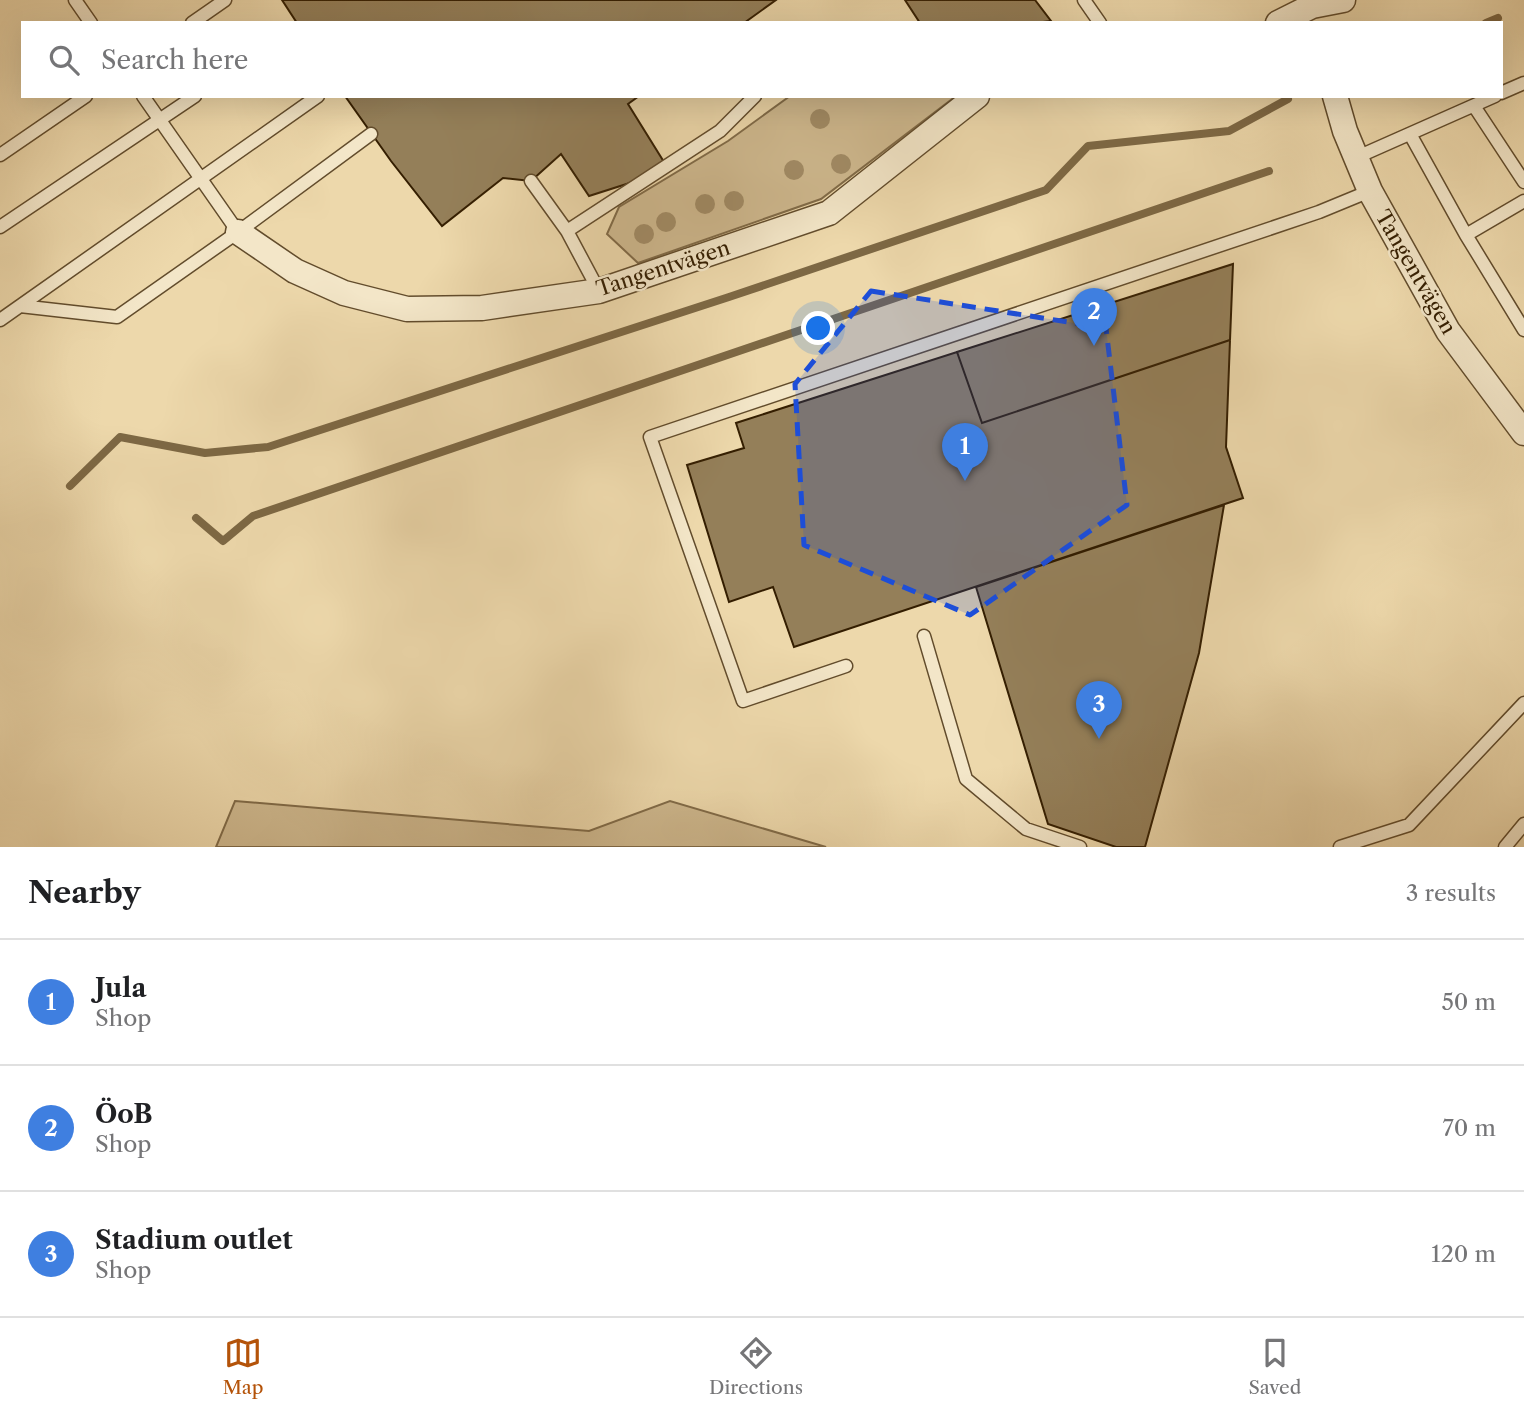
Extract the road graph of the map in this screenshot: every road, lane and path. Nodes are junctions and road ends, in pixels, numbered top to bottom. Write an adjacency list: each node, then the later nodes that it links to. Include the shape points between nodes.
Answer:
1 (75, 0): 6 (lane)
2 (225, 0): 7 (lane)
3 (1084, 0): 8 (lane)
4 (1343, 0): 5 (street)
5 (1314, 10): 9 (street)
6 (90, 21)
7 (195, 21)
8 (1099, 21)
9 (1284, 21)
10 (1524, 83): 11 (lane)
11 (1503, 92)
12 (83, 98): 24 (lane)
13 (144, 98): 21 (lane)
14 (192, 98): 21 (lane)
15 (315, 98): 26 (lane)
16 (753, 98): 32 (lane, via 720,131)
17 (974, 98): 35 (street, Tangentvägen, via 829,213)
18 (1336, 98): 25 (street, Tangentvägen)
19 (1491, 98): 20 (lane)
20 (1474, 106): 23 (lane); 28 (lane)
21 (159, 120): 26 (lane); 31 (lane)
22 (371, 134): 33 (lane)
23 (1410, 134): 25 (lane); 34 (lane)
24 (0, 155)
25 (1355, 158): 29 (street, Tangentvägen)
26 (200, 178): 33 (lane); 36 (lane)
27 (531, 181): 32 (lane)
28 (1524, 182)
29 (1370, 191): 39 (street, Tangentvägen, via 1448,331); 41 (lane, via 650,437 743,701)
30 (1524, 201): 34 (lane)
31 (0, 228)
32 (567, 231): 35 (lane)
33 (238, 232): 35 (street, Tangentvägen, via 295,271 344,293 407,309 482,308); 36 (lane, via 117,317)
34 (1466, 235): 38 (lane)
35 (599, 291)
36 (20, 306): 37 (lane)
37 (0, 320)
38 (1524, 330)
39 (1524, 433)
40 (924, 636): 44 (lane, via 966,779 1026,829)
41 (846, 666)
42 (1524, 703): 45 (lane, via 1409,825)
43 (1524, 824): 46 (lane)
44 (1080, 847)
45 (1340, 847)
46 (1505, 847)

